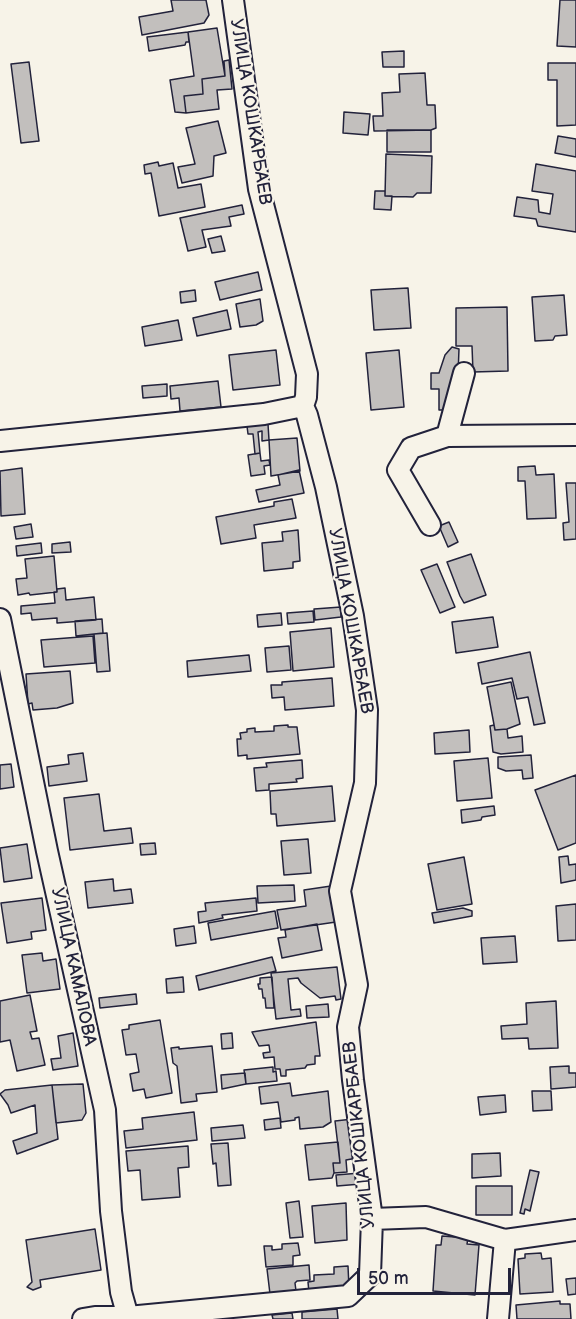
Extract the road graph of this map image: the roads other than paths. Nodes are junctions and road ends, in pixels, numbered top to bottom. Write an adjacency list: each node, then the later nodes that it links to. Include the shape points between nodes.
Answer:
1 (233, 0): 3 (street, УЛИЦА КОШКАРБАЕВ, via 259,189 307,374)
2 (464, 374): 5 (street)
3 (303, 406): 6 (street, via 264,414); 9 (street, УЛИЦА КОШКАРБАЕВ, via 326,487 353,616 367,710 365,783 340,891 357,985 348,1027)
4 (576, 435): 5 (street)
5 (447, 436): 7 (street, via 411,448 398,470)
6 (0, 441)
7 (430, 525)
8 (0, 619): 12 (street, УЛИЦА КАМАЛОВА, via 105,1110 111,1211)
9 (372, 1219): 11 (street, via 426,1217); 12 (street, УЛИЦА КОШКАРБАЕВ, via 370,1275 348,1296)
10 (576, 1230): 11 (street)
11 (504, 1240): 14 (street)
12 (128, 1317): 13 (street, УЛИЦА КОШКАРБАЕВ)
13 (92, 1318)
14 (498, 1319)

